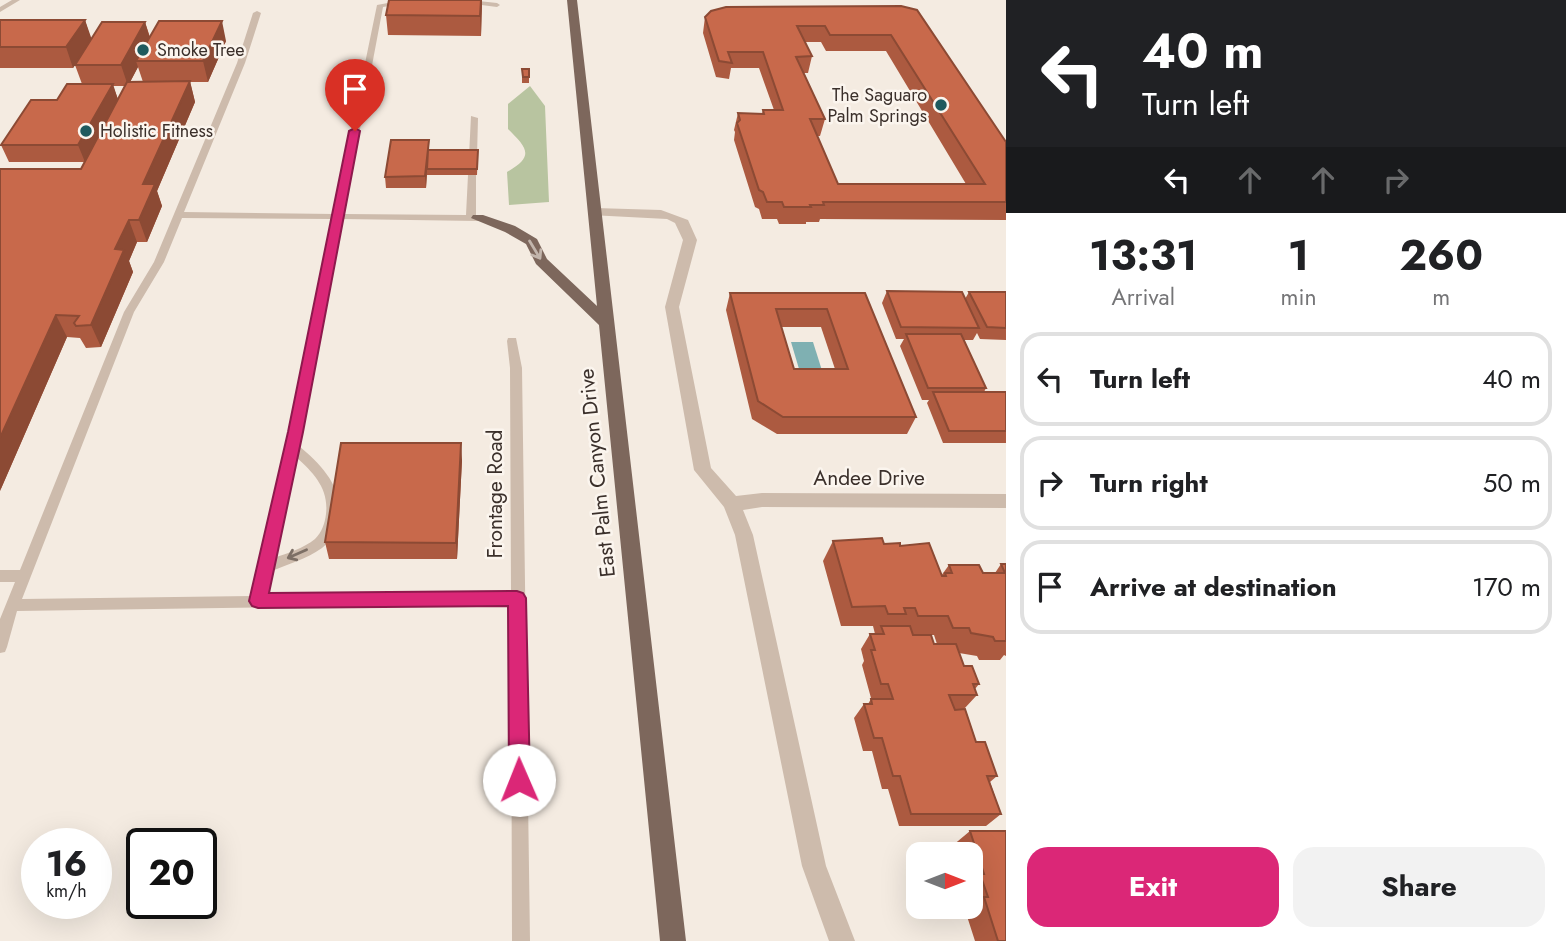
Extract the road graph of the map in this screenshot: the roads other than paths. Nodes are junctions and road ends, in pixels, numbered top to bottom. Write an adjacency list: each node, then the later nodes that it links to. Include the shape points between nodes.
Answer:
1 (17, 0): 6 (lane)
2 (572, 0): 11 (main road, East Palm Canyon Drive)
3 (417, 2): 13 (lane, via 380,5)
4 (458, 2): 5 (lane)
5 (497, 5)
6 (0, 9)
7 (257, 13): 12 (lane)
8 (474, 118): 9 (lane)
9 (473, 156)
10 (472, 175): 14 (lane)
11 (595, 212): 15 (main road, East Palm Canyon Drive); 19 (street, via 655,213 681,220 690,240 672,307 703,470)
12 (178, 215): 13 (lane); 22 (lane, via 159,262 128,312)
13 (339, 216): 14 (lane); 17 (lane)
14 (474, 218): 15 (main road, one-way to 15, via 510,229 532,242 541,261)
15 (607, 324): 28 (main road, East Palm Canyon Drive)
16 (512, 341): 23 (lane, Frontage Road)
17 (292, 447): 20 (lane); 20 (lane, one-way to 20, via 319,469 331,489 334,507 329,533 316,545)
18 (1006, 501): 19 (street, Andee Drive, via 762,500)
19 (732, 504): 29 (street, via 744,535 814,866)
20 (266, 567): 24 (lane)
21 (0, 576): 22 (lane)
22 (24, 576): 25 (lane)
23 (517, 598): 24 (lane); 27 (lane, Frontage Road)
24 (258, 601): 25 (lane)
25 (13, 605): 26 (lane)
26 (0, 647)
27 (521, 941)
28 (673, 941)
29 (842, 941)

